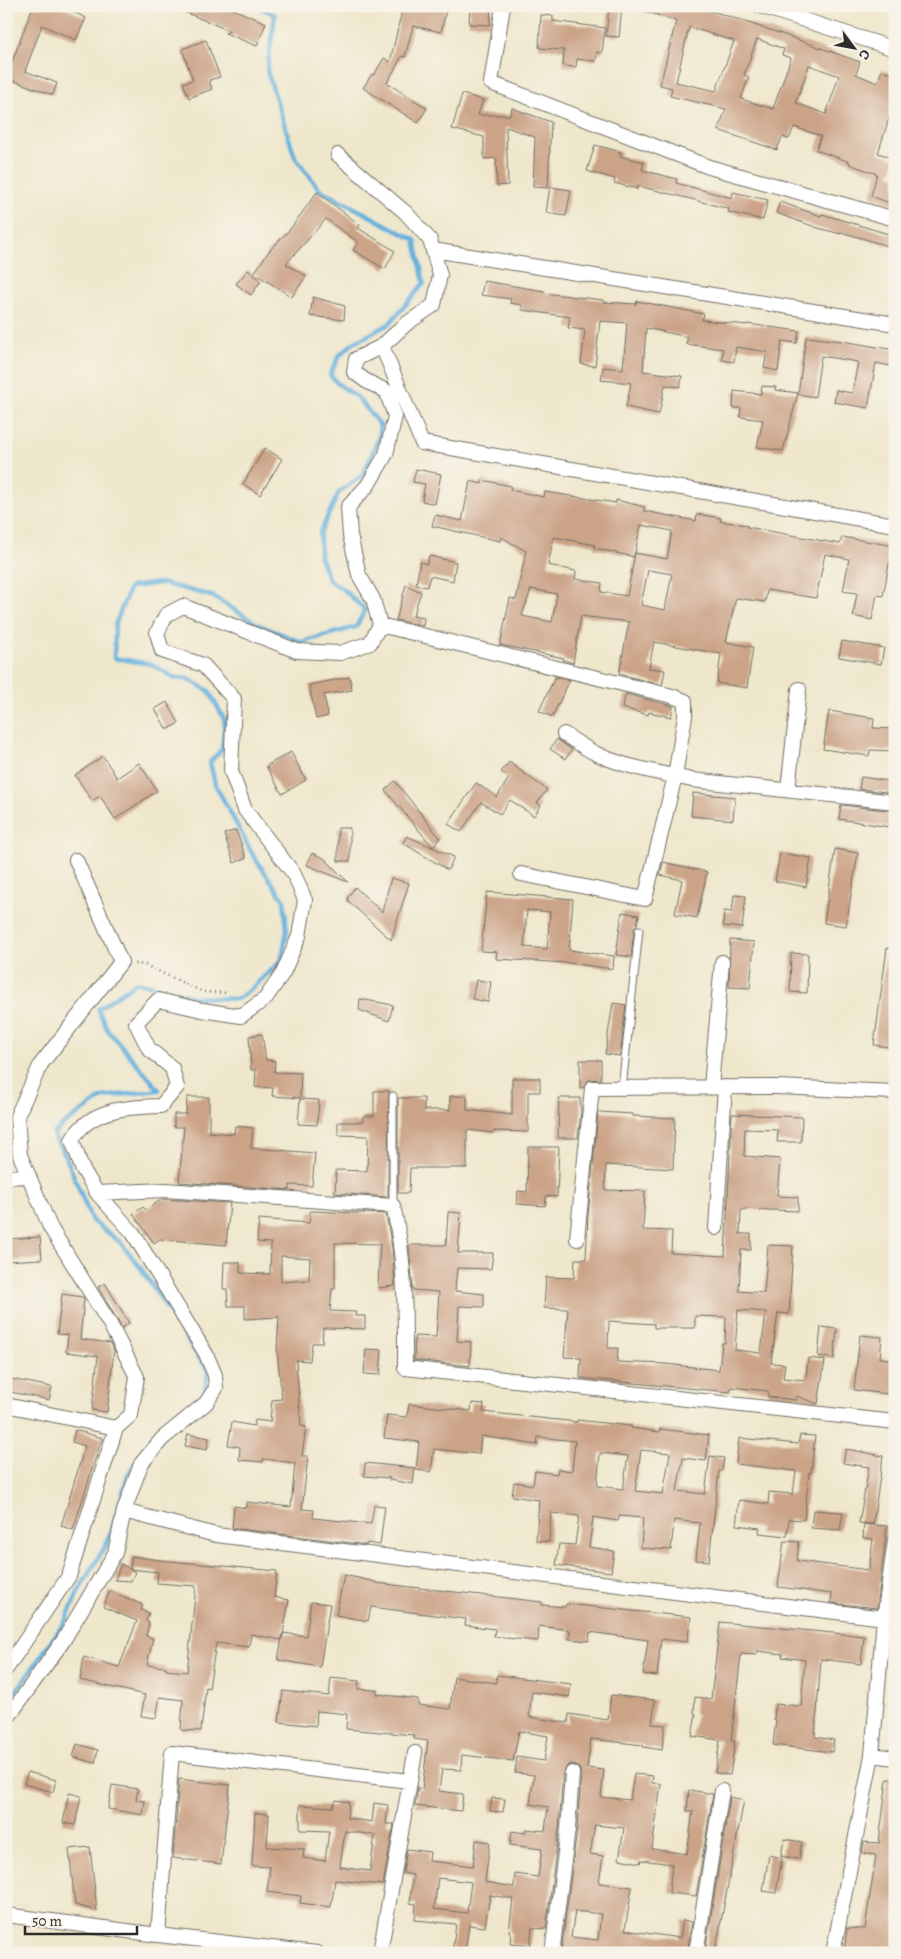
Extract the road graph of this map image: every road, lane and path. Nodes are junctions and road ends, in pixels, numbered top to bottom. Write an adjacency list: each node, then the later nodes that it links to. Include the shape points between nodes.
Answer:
1 (503, 6): 5 (street, via 491,84 709,168)
2 (760, 6): 3 (street)
3 (895, 49)
4 (338, 155): 6 (street, via 406,213 430,240)
5 (895, 219)
6 (433, 250): 7 (street); 8 (street, via 440,275 434,305)
7 (895, 324)
8 (382, 346): 9 (street, via 422,444); 10 (street, via 356,359 354,372 386,390 395,416 386,454 368,485 348,507 359,575 373,599)
9 (895, 525)
10 (380, 625): 13 (street, via 685,701); 28 (street, via 370,644 340,653 297,651 183,606 166,614 157,633 162,651 204,665 234,699 231,771 245,810 294,874 305,900 298,936 283,972 265,999 241,1016 158,1000 136,1023 149,1049 172,1068 177,1087 161,1106 106,1112 79,1128 72,1140 82,1168)
11 (799, 689): 14 (street)
12 (564, 734): 13 (street, via 598,755 632,767)
13 (675, 776): 14 (street); 17 (street, via 645,899)
14 (788, 790): 15 (street)
15 (895, 802)
16 (76, 860): 19 (street)
17 (521, 874)
18 (639, 930): 23 (lane)
19 (121, 962): 21 (path, via 145,965 202,992); 26 (street, via 41,1064 17,1116 20,1155)
20 (722, 962): 22 (street)
21 (229, 993)
22 (718, 1087): 23 (street); 24 (street); 30 (street)
23 (622, 1088): 31 (street, via 592,1088)
24 (895, 1092)
25 (393, 1096): 29 (lane)
26 (29, 1176): 27 (street); 34 (street, via 50,1227 110,1324 137,1377 131,1415)
27 (6, 1177)
28 (97, 1193): 29 (street, via 165,1190); 35 (street, via 133,1233 206,1354 215,1375 216,1388 206,1403 162,1439 141,1464)
29 (393, 1206): 33 (street, via 404,1266 405,1368)
30 (716, 1228)
31 (577, 1239)
32 (6, 1405): 34 (street)
33 (895, 1422)
34 (116, 1428): 38 (street, via 69,1576)
35 (124, 1511): 37 (street, via 216,1535); 39 (street, via 115,1552 63,1641)
36 (895, 1541): 37 (street)
37 (884, 1618): 41 (street)
38 (6, 1669)
39 (6, 1720)
40 (415, 1753): 44 (street)
41 (872, 1755): 42 (street); 52 (street)
42 (895, 1758)
43 (572, 1773): 50 (street)
44 (409, 1781): 47 (street, via 172,1753); 49 (street)
45 (722, 1791): 51 (street)
46 (6, 1916): 47 (street)
47 (158, 1935): 48 (street)
48 (317, 1953)
49 (380, 1953)
50 (552, 1953)
51 (696, 1953)
52 (833, 1953)

